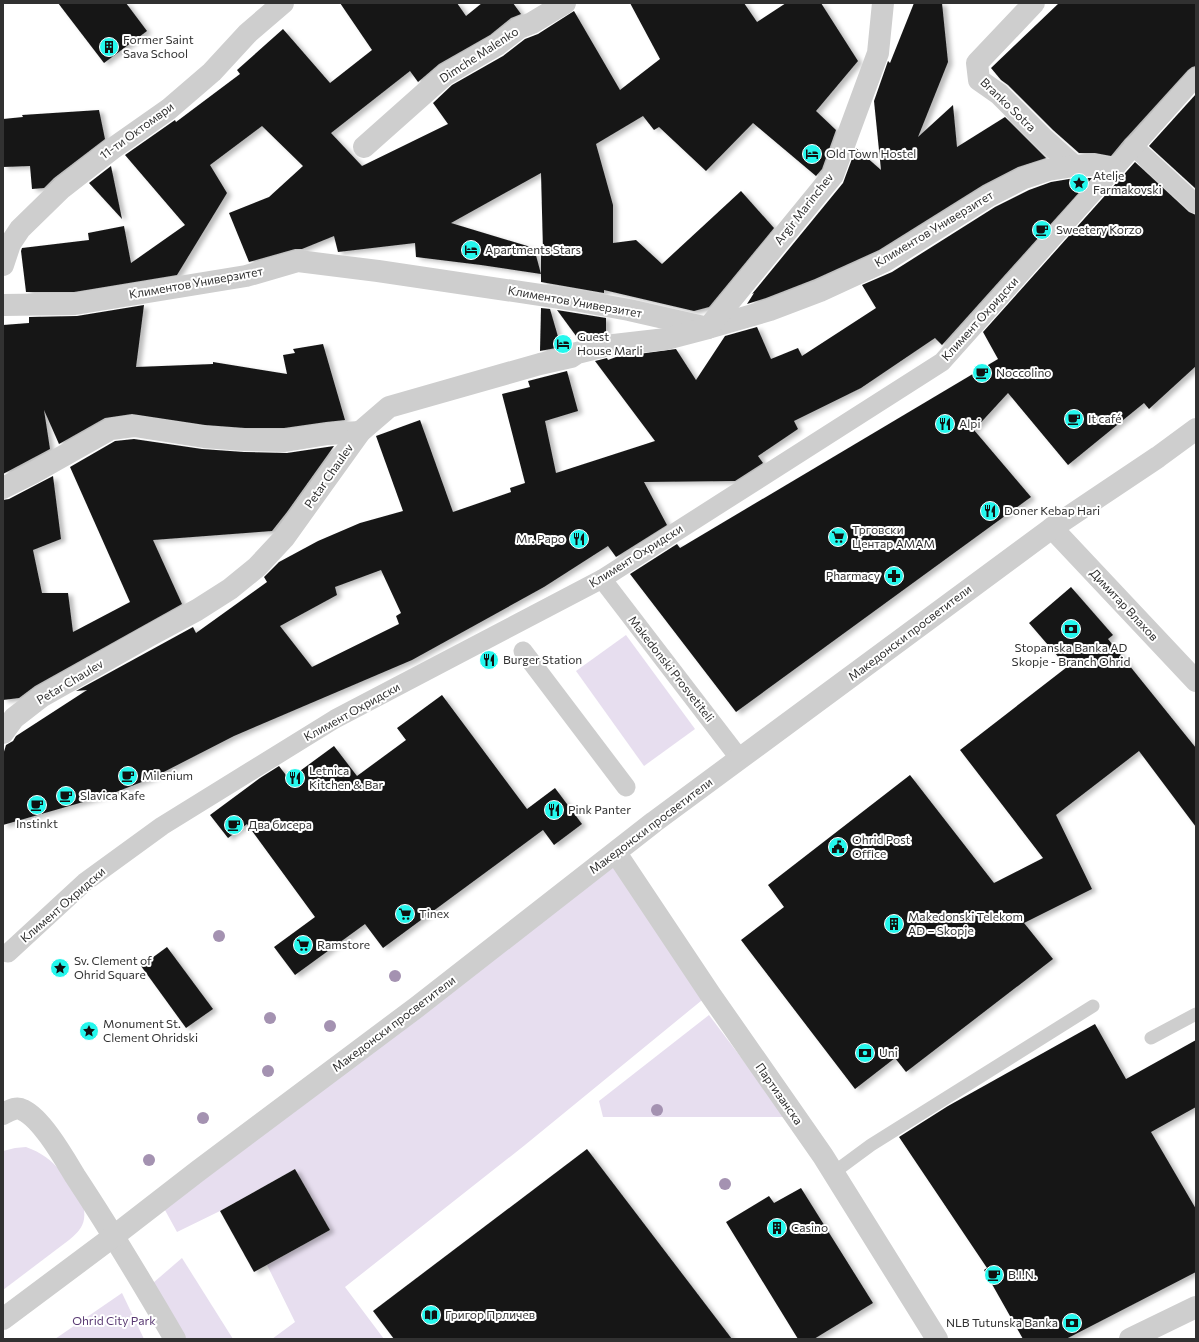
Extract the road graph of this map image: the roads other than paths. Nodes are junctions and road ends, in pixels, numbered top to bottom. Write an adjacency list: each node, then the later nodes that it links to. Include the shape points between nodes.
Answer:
1 (282, 3): 11 (street, 11-ти Октомври, via 248,33 212,72 169,109 112,148 62,188 20,228 10,244)
2 (565, 3): 7 (street, Dimche Malenko, via 445,75)
3 (883, 3): 13 (street, Argir Marinchev, via 878,53 833,174)
4 (1034, 3): 8 (street, Branko Sotra, via 977,63 979,80 998,94)
5 (1196, 77): 6 (street, Климент Охридски)
6 (1133, 146): 9 (street, Климент Охридски); 10 (street)
7 (364, 147)
8 (1074, 166): 9 (street, Климентов Универзитет, via 1095,165); 13 (street, Климентов Универзитет, via 1048,170 1024,178 989,196 885,261 820,291 770,310)
9 (1113, 169): 18 (street, Климент Охридски, via 942,362)
10 (1196, 204)
11 (3, 265)
12 (3, 305): 13 (street, Климентов Универзитет, via 76,304 246,276 298,261 574,300)
13 (708, 328): 15 (street, Petar Chaulev, via 666,339 605,346 389,407)
14 (1196, 429): 17 (street, Македонски просветители)
15 (360, 432): 16 (street, via 285,441 204,437 134,426 111,429 33,474); 21 (street, Petar Chaulev, via 284,538 257,567 230,589 197,610 41,697 14,718)
16 (3, 488)
17 (1052, 528): 20 (street, Димитар Влахов); 22 (street, Македонски просветители)
18 (602, 579): 22 (street, Makedonski Prosvetiteli); 25 (street, Климент Охридски, via 335,719 162,826 84,882)
19 (522, 651): 23 (street)
20 (1196, 681)
21 (3, 733)
22 (740, 759): 24 (street, Македонски просветители)
23 (626, 786)
24 (616, 853): 30 (street, Партизанска); 31 (street, Македонски просветители)
25 (8, 953)
26 (1093, 1006): 30 (lane, via 871,1145)
27 (1196, 1014): 28 (lane)
28 (1151, 1038)
29 (3, 1114): 31 (street, via 20,1109 36,1121 62,1155)
30 (833, 1174): 35 (street, Партизанска)
31 (114, 1236): 33 (street, Македонски просветители); 34 (street)
32 (1196, 1307): 36 (street)
33 (3, 1319)
34 (175, 1339)
35 (937, 1339)
36 (1130, 1339)

